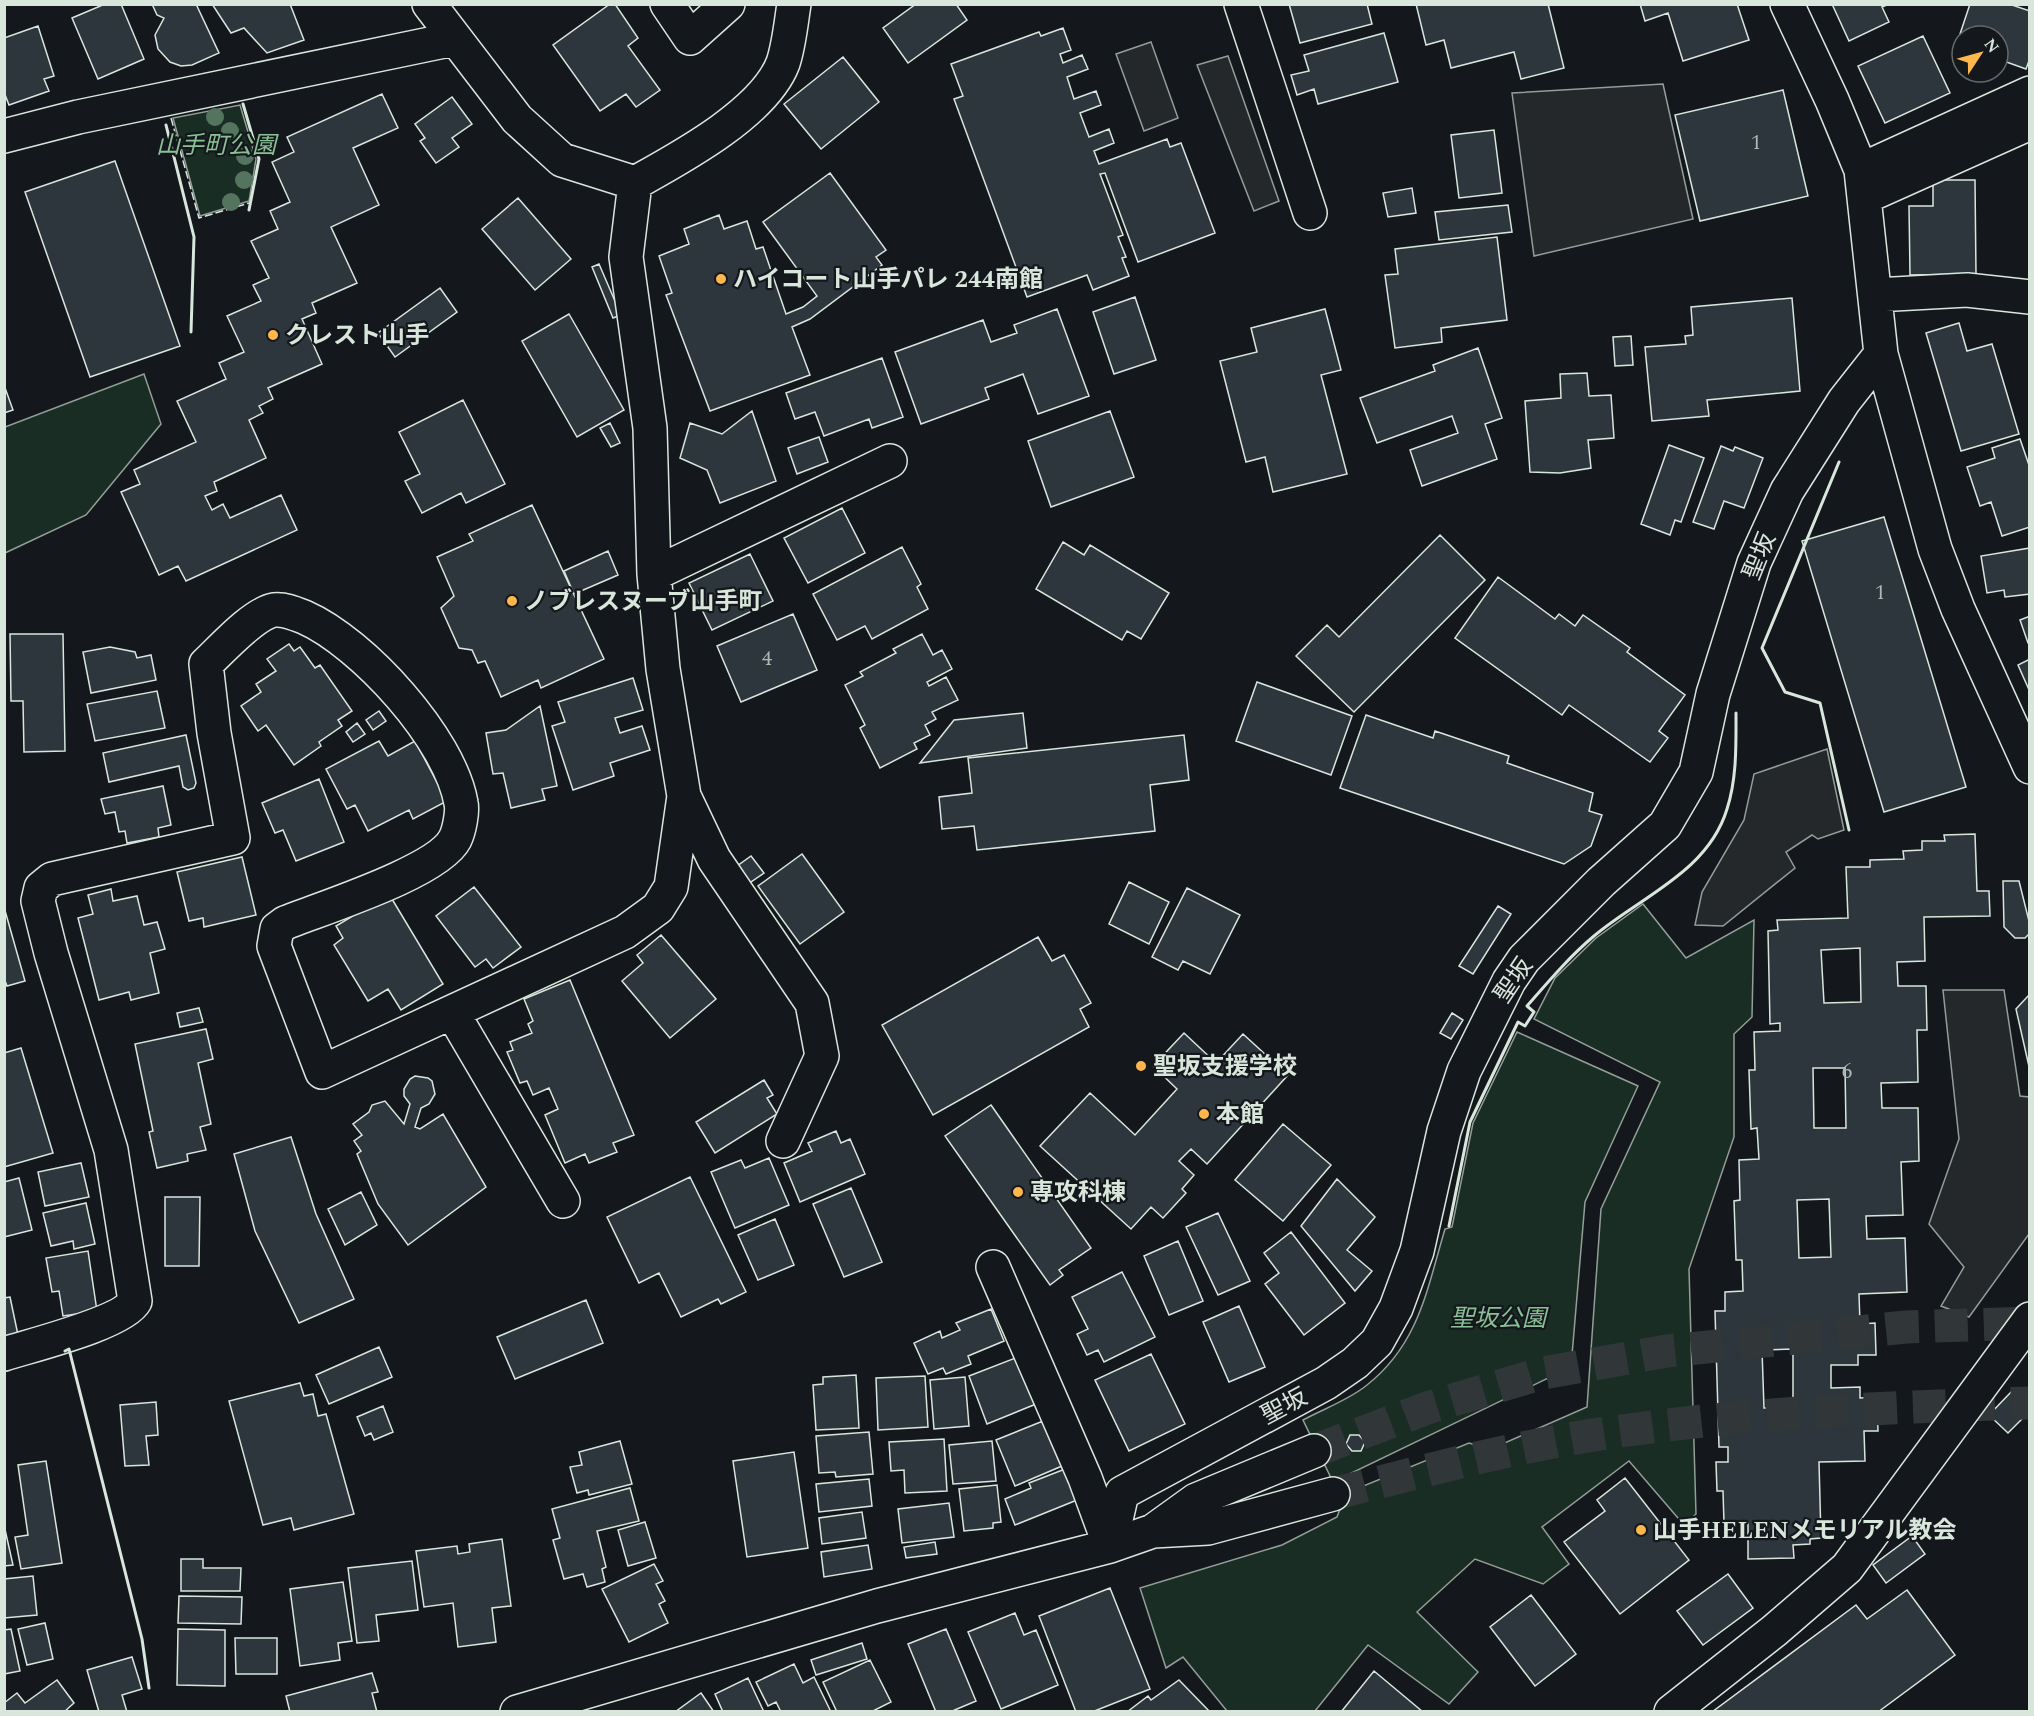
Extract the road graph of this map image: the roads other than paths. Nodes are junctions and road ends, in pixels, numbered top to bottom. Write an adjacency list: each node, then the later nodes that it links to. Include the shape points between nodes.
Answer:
1 (429, 4): 7 (street)
2 (667, 4): 3 (street, via 690,38)
3 (728, 4)
4 (794, 4): 11 (street, via 783,64 758,101 693,150)
5 (1241, 4): 13 (street)
6 (1787, 4): 12 (street, via 1832,100)
7 (454, 39): 10 (street); 11 (street, via 517,119 562,160)
8 (2030, 93): 12 (street)
9 (2030, 123): 12 (street)
10 (4, 136)
11 (635, 183): 18 (street, via 626,257 650,428)
12 (1863, 184): 14 (street)
13 (1310, 213)
14 (1876, 295): 15 (street, via 1966,290); 16 (street)
15 (2030, 297)
16 (1881, 354): 19 (street, via 1935,549); 30 (street, 聖坂, via 1844,400 1787,490 1754,563 1733,627 1696,772 1665,825 1524,959 1491,1013 1464,1071 1444,1131 1417,1251 1396,1308 1377,1342 1326,1383 1122,1493)
17 (890, 461): 18 (street)
18 (654, 574): 20 (street, via 663,669)
19 (2030, 767)
20 (684, 796): 21 (street, via 671,887 657,908 626,932); 22 (street, via 714,859 812,1003 822,1056)
21 (452, 1012): 23 (street); 26 (street, via 322,1072 274,946 277,929 285,922 423,866 456,838 462,806 446,759 390,681 342,637 292,612 270,611 255,619 207,664 214,733 234,838 52,879 41,888 38,901 51,953 111,1150 135,1301 131,1308 107,1321)
22 (783, 1141)
23 (563, 1201)
24 (993, 1267): 30 (street, via 1085,1478)
25 (2030, 1319): 32 (street, via 1847,1568)
26 (4, 1354)
27 (1314, 1451): 29 (street, via 1196,1500)
28 (1332, 1494): 29 (street, via 1208,1528)
29 (1153, 1531): 30 (street)
30 (1110, 1546): 31 (street, via 877,1606)
31 (538, 1709)
32 (1671, 1712)

